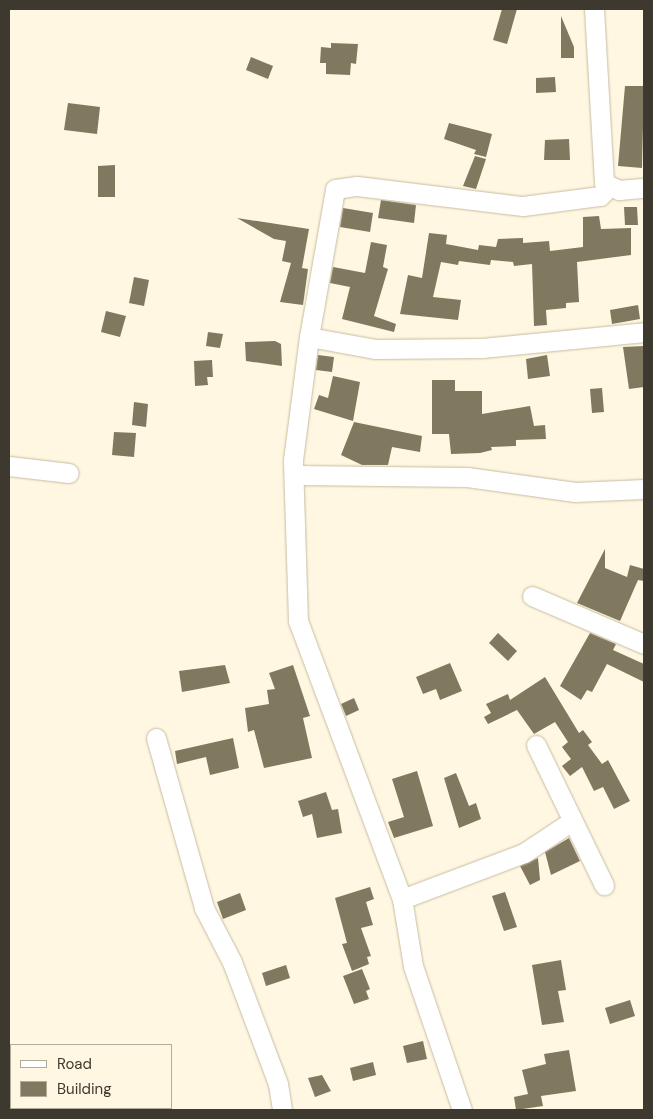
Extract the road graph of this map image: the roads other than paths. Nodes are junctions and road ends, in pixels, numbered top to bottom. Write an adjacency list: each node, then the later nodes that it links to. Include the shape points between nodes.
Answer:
1 (594, 9): 2 (street, via 602,173)
2 (608, 188): 3 (street); 5 (street, via 600,196 523,206 357,186 334,189)
3 (644, 188)
4 (644, 332): 5 (street, via 482,348 376,349)
5 (309, 337): 8 (street, via 294,460)
6 (9, 466): 7 (street)
7 (69, 473)
8 (296, 475): 9 (street, via 467,477 575,492); 16 (street, via 298,621)
9 (644, 489)
10 (532, 596): 11 (street)
11 (644, 644)
12 (156, 738): 17 (street, via 204,908 232,962 278,1084)
13 (536, 745): 14 (street)
14 (572, 822): 15 (street); 16 (street, via 524,853)
15 (604, 884)
16 (402, 899): 18 (street, via 413,966)
17 (282, 1110)
18 (462, 1110)

